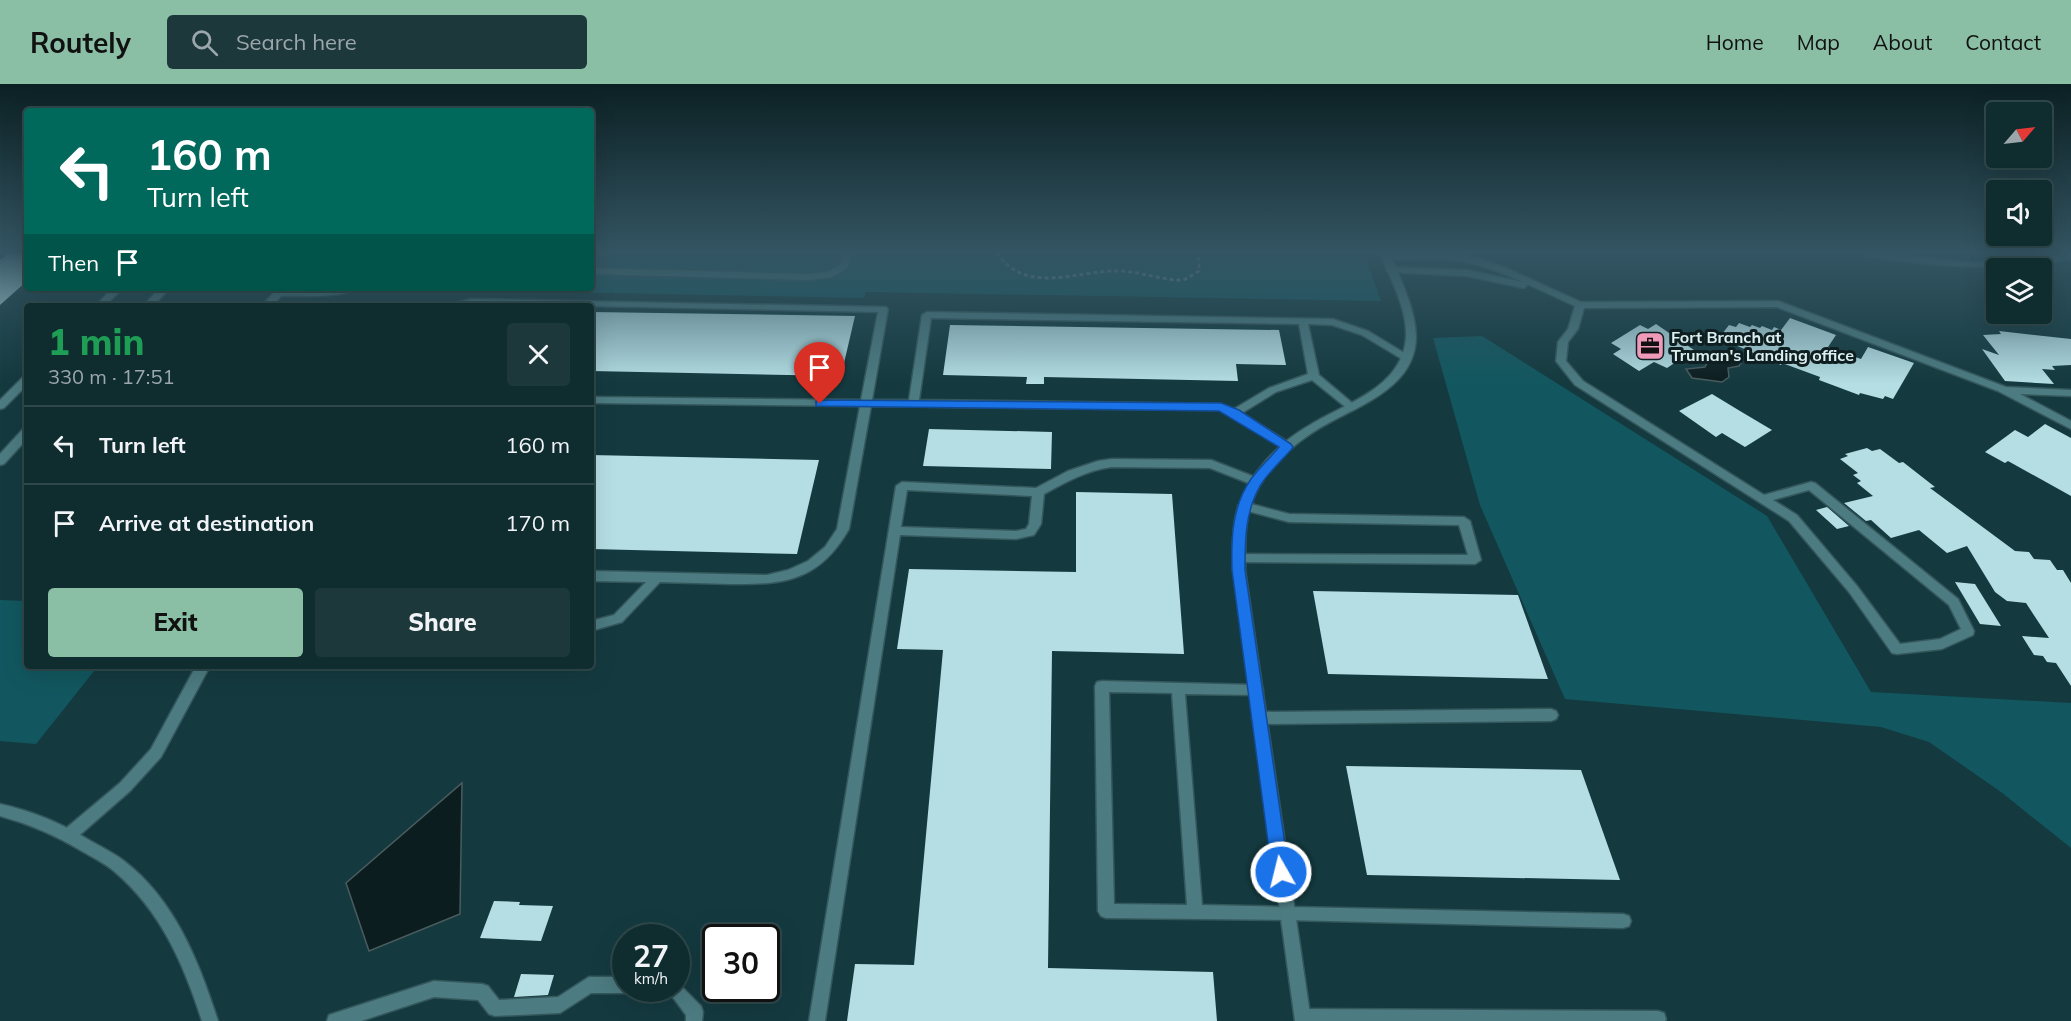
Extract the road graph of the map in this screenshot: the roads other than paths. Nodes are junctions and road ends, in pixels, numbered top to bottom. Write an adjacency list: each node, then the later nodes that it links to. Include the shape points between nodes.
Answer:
1 (1400, 297): 8 (street, via 1410,324)
2 (1560, 297): 6 (street)
3 (467, 303): 4 (street)
4 (530, 303)
5 (594, 304): 14 (street, via 883,309)
6 (1581, 305): 11 (street, via 1778,304); 25 (street, via 1573,329 1563,342 1561,361 1579,383)
7 (1304, 322): 8 (street, via 1345,325); 9 (street); 15 (street, via 927,315)
8 (1406, 357): 17 (street, via 1389,382)
9 (1314, 375): 17 (street); 18 (street, via 1260,396)
10 (24, 382): 16 (street)
11 (2002, 390): 12 (street); 19 (street)
12 (2071, 393)
13 (594, 400): 14 (street)
14 (866, 404): 15 (street); 30 (street, via 843,529 825,556 787,577 767,580)
15 (913, 405): 18 (street, via 1221,407)
16 (0, 406)
17 (1352, 407): 21 (street)
18 (1235, 413): 21 (street)
19 (2071, 425)
20 (24, 435): 22 (street)
21 (1287, 447): 23 (street)
22 (0, 461)
23 (1256, 482): 24 (street, via 1211,464 1112,463 1072,474); 26 (street)
24 (1038, 492): 27 (street, via 1035,524 1030,532 1016,535); 27 (street, via 902,486)
25 (1763, 499): 25 (street, via 1793,518 1897,649 1942,644 1968,631 1954,602 1811,486)
26 (1244, 506): 28 (street, via 1238,535); 28 (street, via 1289,518 1464,521 1475,560)
27 (895, 531): 49 (street)
28 (1239, 558): 34 (street)
29 (594, 576): 30 (street)
30 (657, 578): 31 (street, via 618,619)
31 (594, 625)
32 (201, 669): 38 (street, via 156,753 125,787)
33 (1178, 688): 34 (street); 39 (street); 39 (street, via 1102,686 1106,911)
34 (1256, 690): 36 (street)
35 (1551, 715): 36 (street)
36 (1259, 718): 40 (street)
37 (0, 810): 38 (street, via 26,816)
38 (69, 835): 46 (street, via 118,866 153,901 196,975)
39 (1195, 912): 40 (street)
40 (1287, 913): 41 (street); 44 (street)
41 (1623, 921)
42 (612, 985): 47 (street, via 589,985 560,1005 495,1008 482,992 434,988)
43 (686, 1002): 48 (street, via 695,1012)
44 (1303, 1019): 45 (street)
45 (1658, 1019)
46 (210, 1021)
47 (335, 1021)
48 (694, 1021)
49 (817, 1021)

